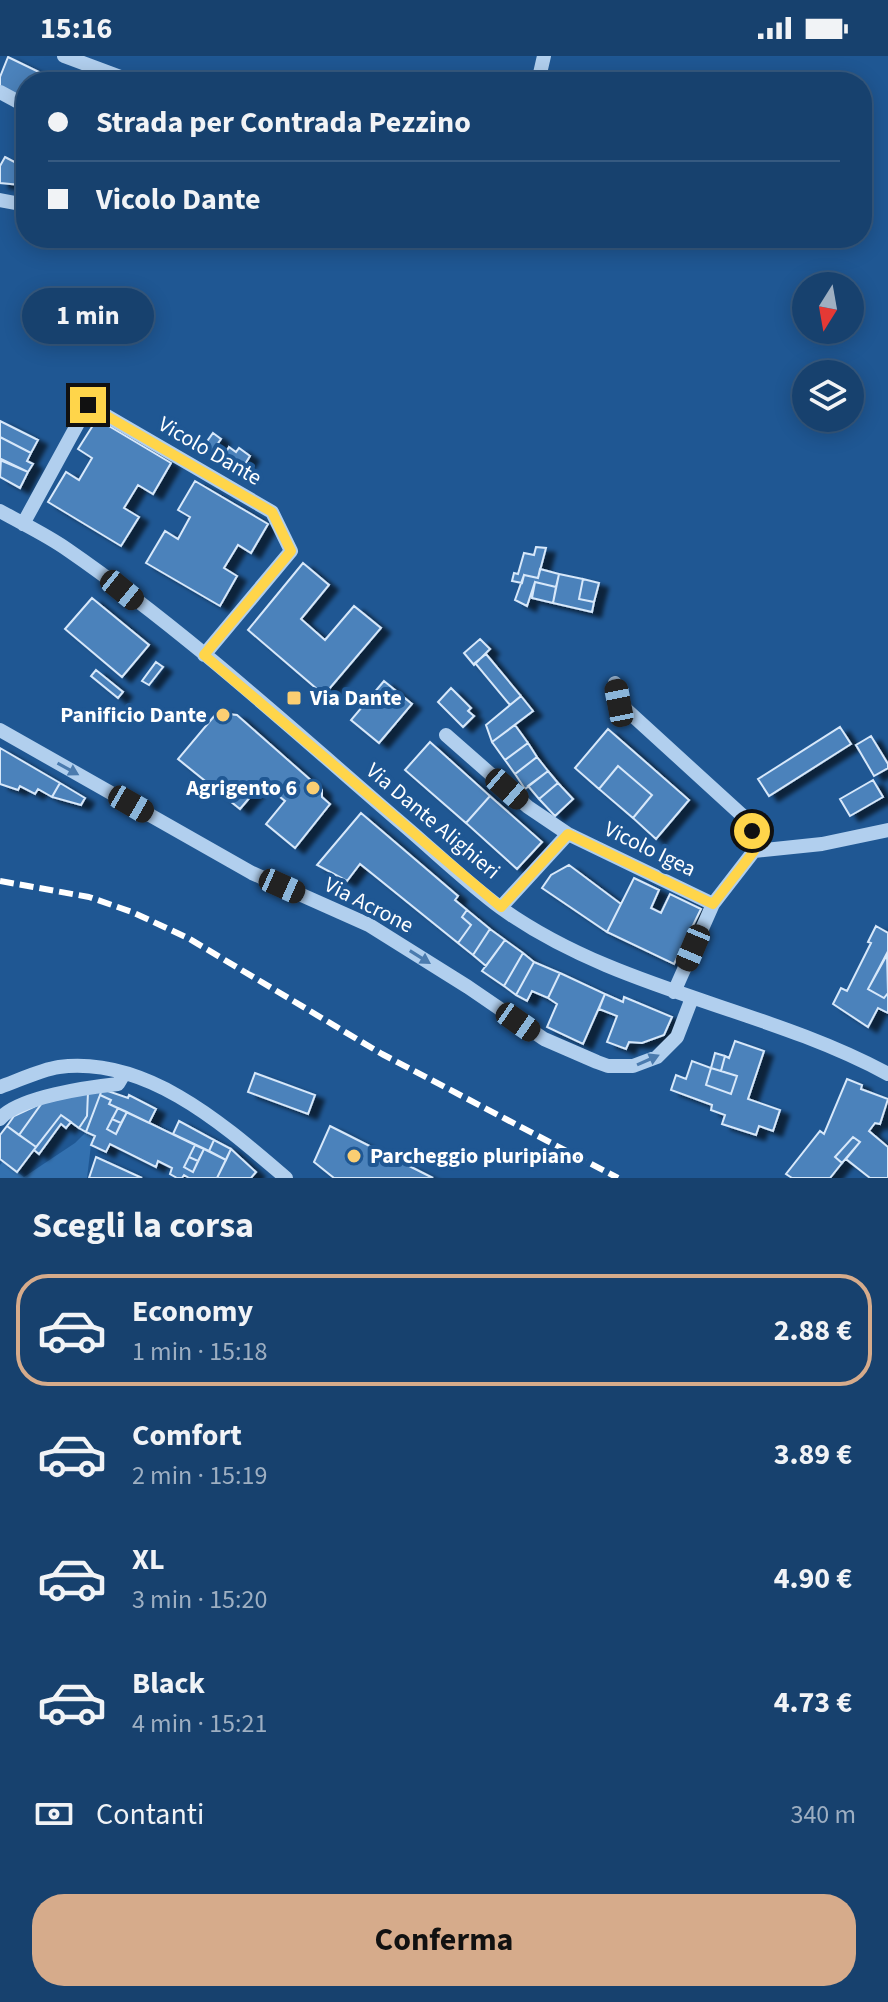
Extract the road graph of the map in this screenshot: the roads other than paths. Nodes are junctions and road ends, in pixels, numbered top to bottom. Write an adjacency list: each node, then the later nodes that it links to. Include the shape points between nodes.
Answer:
1 (64, 56): 2 (street)
2 (107, 72)
3 (0, 511): 4 (street, Via Dante Alighieri)
4 (23, 524): 5 (street, Via Dante Alighieri, via 66,548); 5 (street, Vicolo Dante, via 88,405 272,512 291,551)
5 (204, 655): 13 (street, Via Dante Alighieri)
6 (615, 683): 11 (street, via 619,703 745,818)
7 (0, 730): 15 (street, Via Acrone, one-way to 15, via 252,873 369,925 544,1039 597,1062 633,1066 657,1057 677,1037)
8 (446, 735): 10 (street, Vicolo Igea, via 528,807)
9 (888, 830): 11 (street)
10 (568, 834): 12 (street, Vicolo Igea); 13 (street, Vicolo Igea)
11 (754, 851): 12 (street)
12 (713, 904): 14 (street)
13 (501, 907): 14 (street, Via Dante Alighieri, via 569,950)
14 (674, 992): 15 (street, Via Dante Alighieri)
15 (692, 998): 17 (street, Via Dante Alighieri, via 776,1024)
16 (124, 1074): 18 (street, via 57,1067); 19 (street, via 118,1084 36,1100); 20 (street, via 165,1089 235,1135)
17 (888, 1074)
18 (0, 1087)
19 (0, 1119)
20 (286, 1178)

